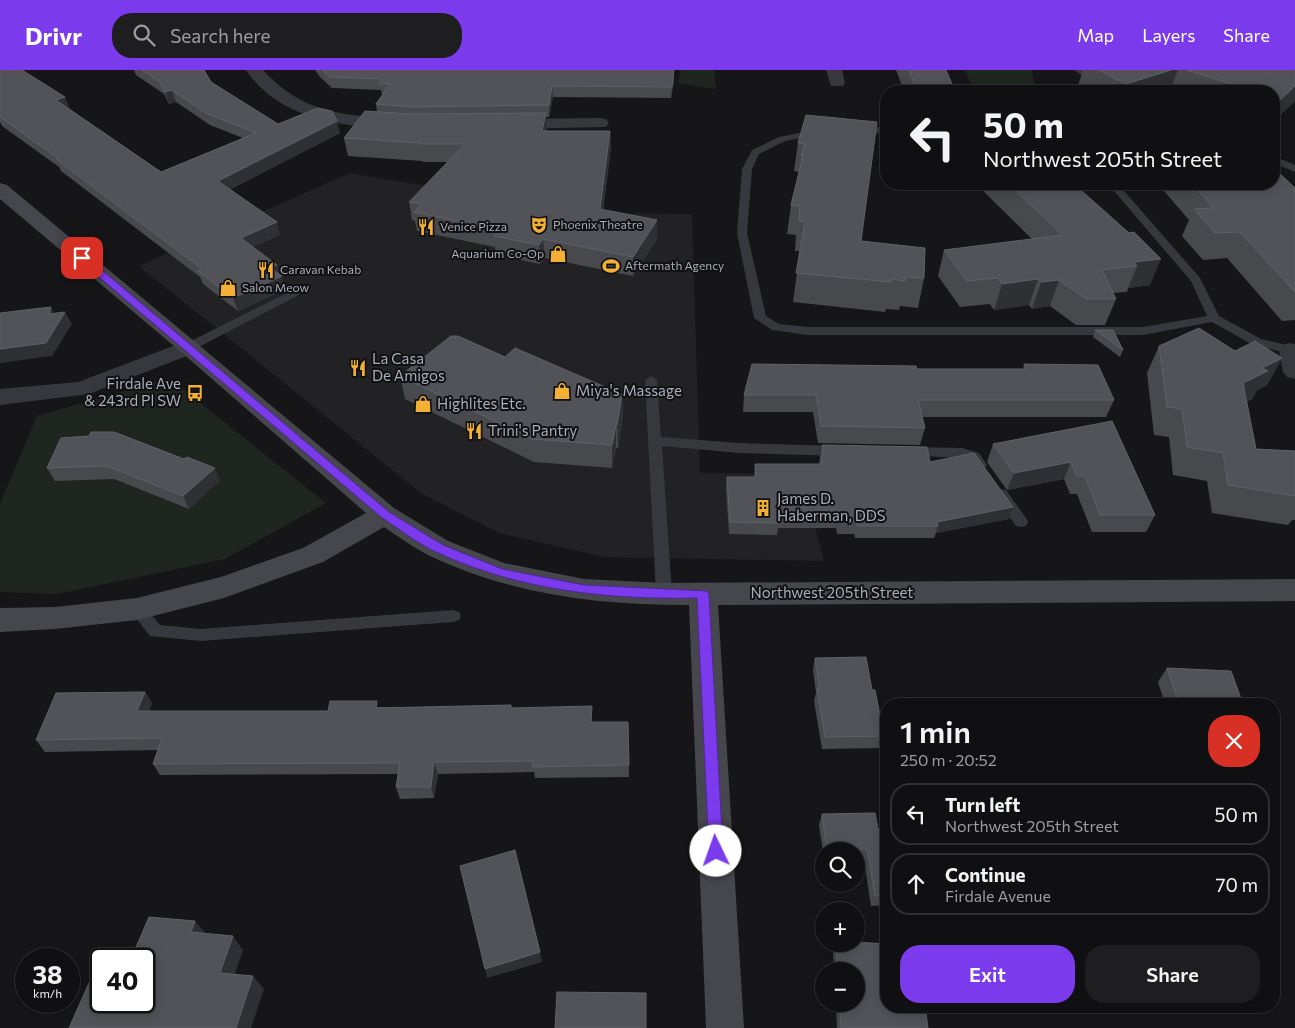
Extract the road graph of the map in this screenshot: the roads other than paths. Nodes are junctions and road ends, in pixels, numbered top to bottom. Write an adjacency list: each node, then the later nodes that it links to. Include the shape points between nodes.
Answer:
1 (254, 70): 6 (street, via 273,90 303,109 359,121)
2 (1078, 70): 3 (lane)
3 (1100, 85)
4 (600, 123): 5 (street)
5 (492, 124)
6 (414, 125)
7 (880, 130): 9 (lane)
8 (830, 131): 15 (lane, via 782,139 755,152 747,169 742,233 760,318 776,327 808,331 1143,331)
9 (848, 131)
10 (1280, 162): 11 (lane)
11 (1295, 169)
12 (1118, 190): 15 (lane, via 1196,280)
13 (2, 193): 16 (street, Northwest 205th Street)
14 (293, 294): 16 (lane)
15 (1214, 318): 17 (lane, via 1257,342)
16 (189, 347): 20 (street, via 82,389); 24 (street, Northwest 205th Street)
17 (1293, 350): 18 (street)
18 (1295, 372)
19 (651, 380): 21 (lane)
20 (0, 397)
21 (655, 441): 22 (lane, via 739,448); 27 (lane)
22 (855, 451)
23 (894, 452): 25 (lane, via 974,456)
24 (385, 515): 27 (street, Northwest 205th Street, via 438,548 500,573 584,590); 29 (street, via 314,554 224,587)
25 (1021, 522)
26 (1295, 590): 28 (street, Northwest 205th Street)
27 (664, 594): 28 (street, Northwest 205th Street)
28 (703, 594): 32 (street)
29 (137, 609): 30 (lane, via 156,631 201,635); 31 (street)
30 (453, 616)
31 (0, 620)
32 (725, 1028)

